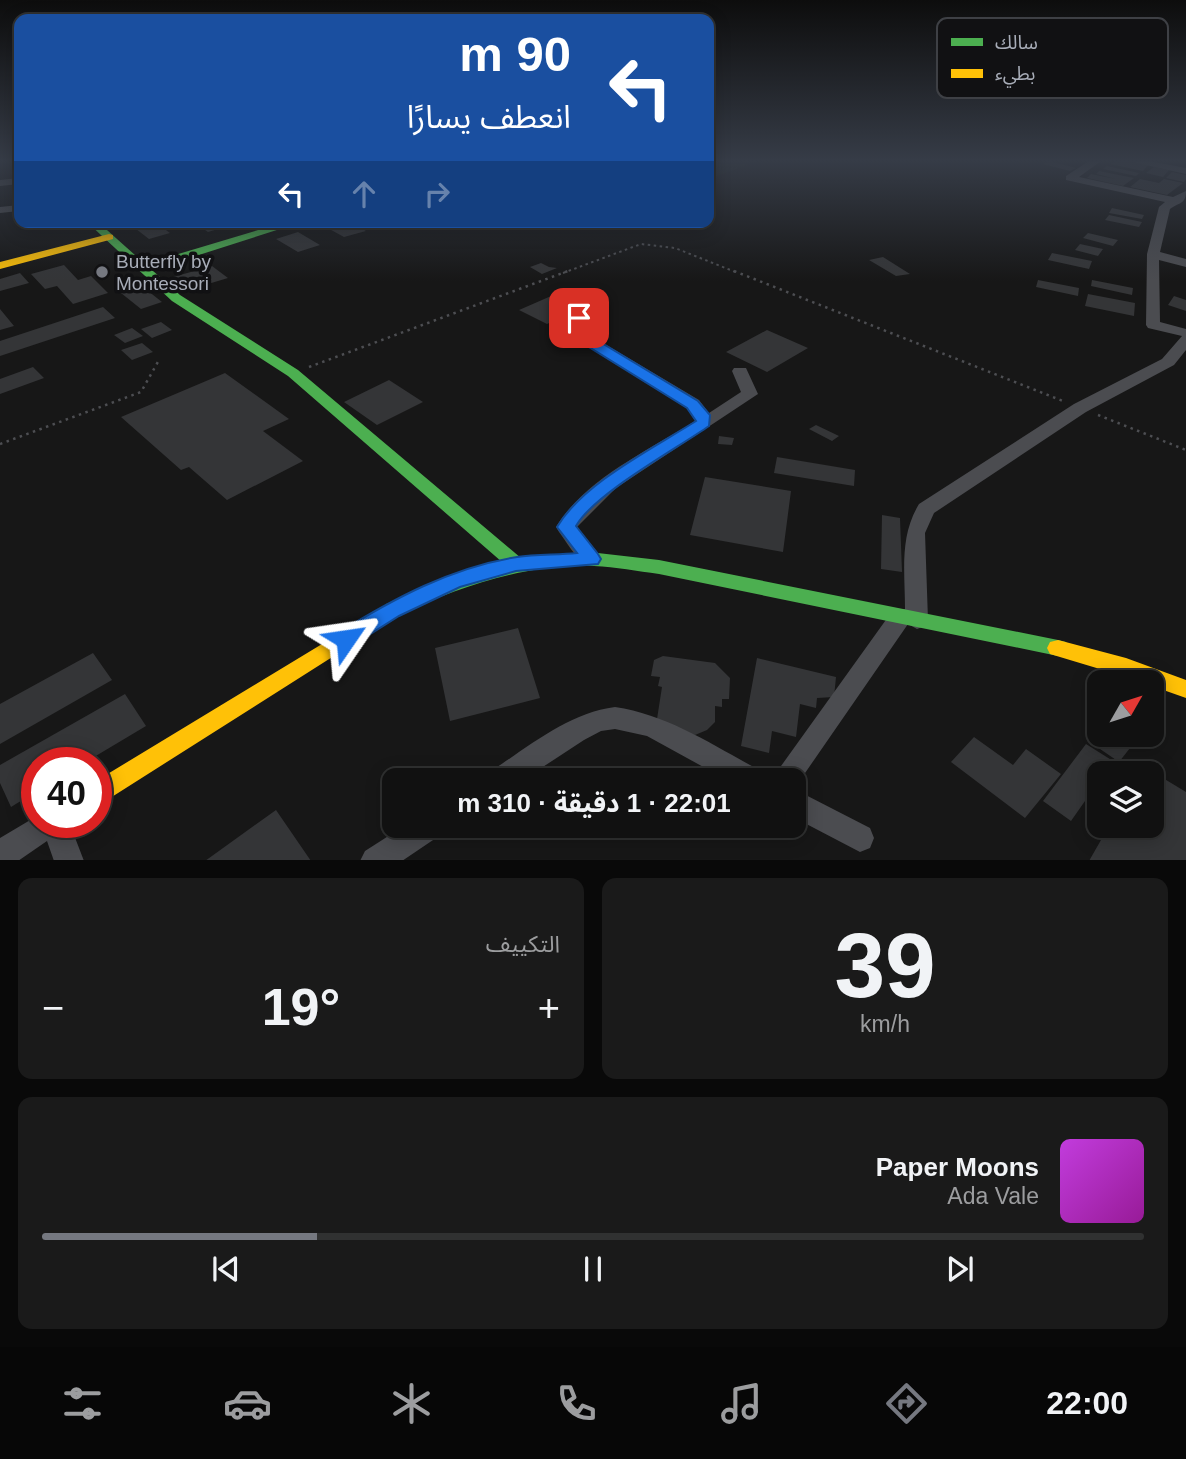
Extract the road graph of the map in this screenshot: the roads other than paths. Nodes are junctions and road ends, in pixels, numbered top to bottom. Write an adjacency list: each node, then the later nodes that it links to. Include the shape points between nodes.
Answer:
1 (1179, 204): 5 (street)
2 (98, 228): 4 (street)
3 (271, 228): 8 (street)
4 (108, 237): 7 (street); 8 (street)
5 (1153, 254): 6 (street); 10 (street, via 1153,324)
6 (1186, 262)
7 (0, 266)
8 (145, 268): 15 (street, via 184,304 293,373)
9 (579, 318): 13 (street, via 586,339 693,404)
10 (1186, 333)
11 (1186, 340): 16 (street, via 1168,362 1080,408 933,502 920,516 915,533)
12 (740, 371): 13 (street, via 750,394)
13 (704, 423): 14 (street, via 573,515 566,527)
14 (592, 559): 15 (street); 16 (street, via 659,567)
15 (516, 564): 21 (street, via 454,581 391,610)
16 (909, 618): 17 (street, via 1088,656); 20 (street)
17 (1186, 689)
18 (520, 768): 19 (street, via 590,724 620,717 651,726)
19 (729, 768)
20 (794, 768)
21 (112, 785)
22 (806, 809): 26 (street)
23 (28, 838): 27 (street)
24 (60, 838): 28 (street)
25 (410, 838): 29 (street)
26 (860, 838)
27 (0, 855)
28 (69, 860)
29 (375, 860)

